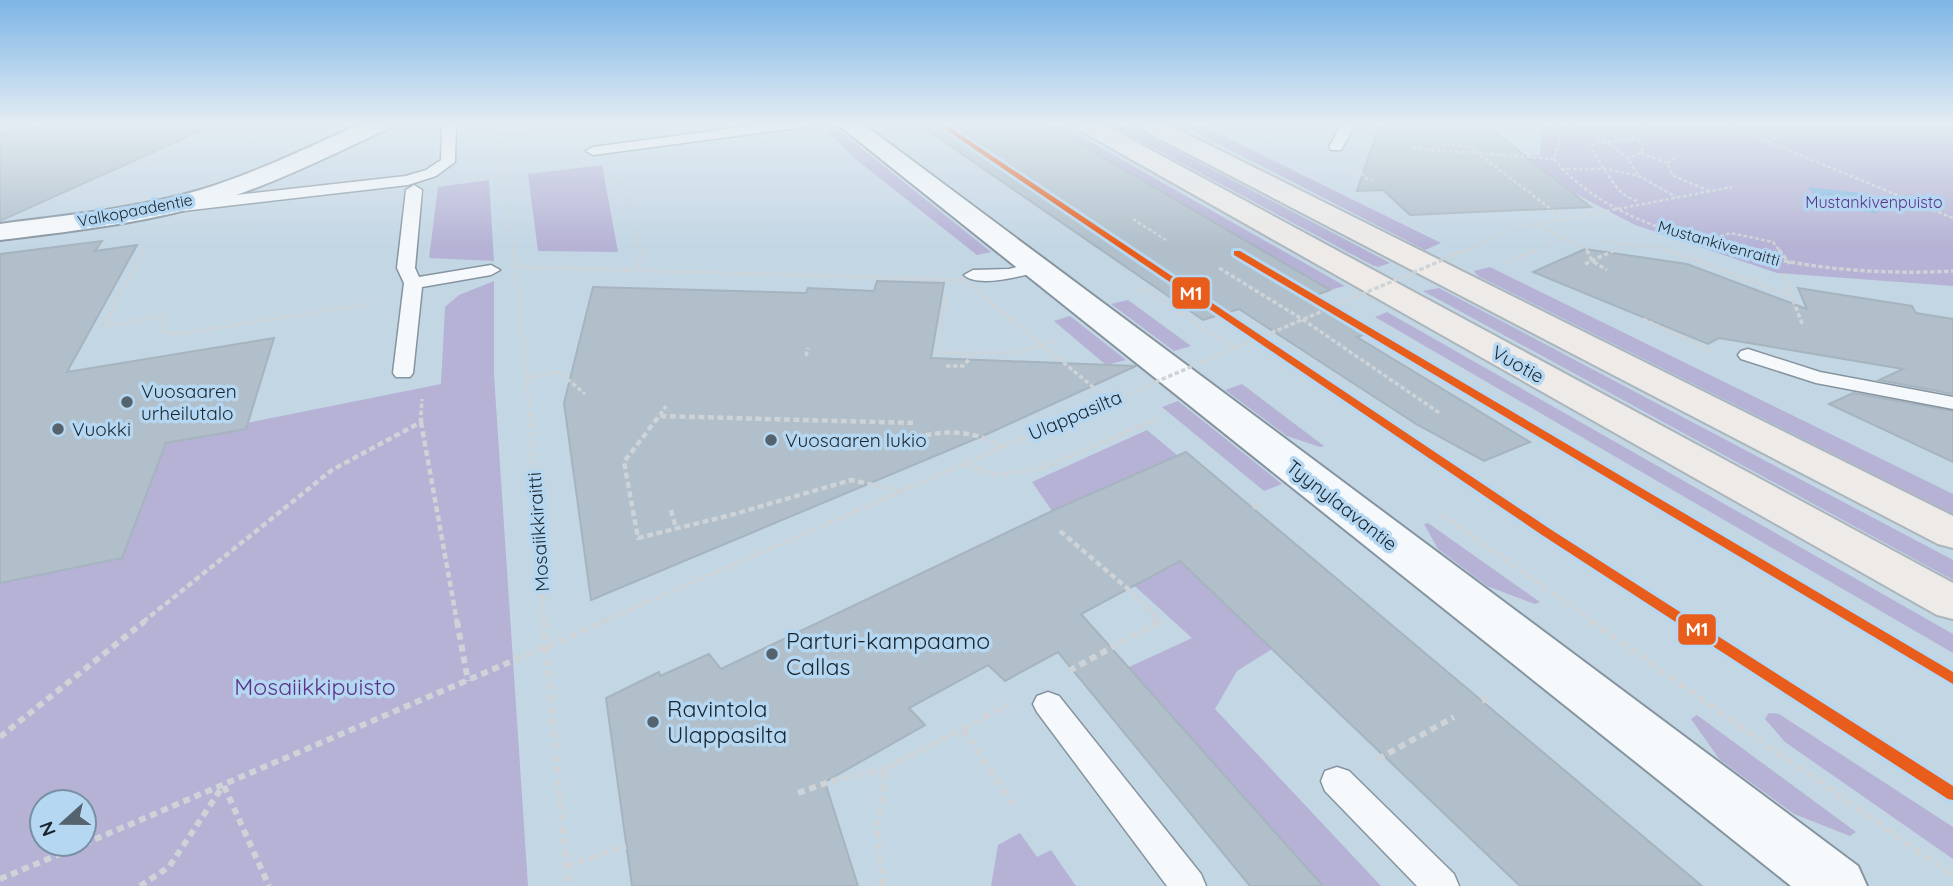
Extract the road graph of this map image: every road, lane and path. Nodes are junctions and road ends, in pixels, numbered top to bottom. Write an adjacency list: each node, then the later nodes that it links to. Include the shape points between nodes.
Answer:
1 (145, 164): 14 (path)
2 (289, 164): 24 (street, Valkopaadentie, via 243,185)
3 (444, 164): 24 (lane, via 408,180)
4 (502, 164): 41 (path, Mosaiikkiraitti, bridge)
5 (900, 164): 43 (street, Tyynylaavantie)
6 (1159, 164): 85 (main road, Vuotie)
7 (1228, 164): 84 (main road)
8 (1494, 164): 26 (path)
9 (1558, 164): 15 (path, Mustankivenraitti)
10 (1602, 164): 16 (path)
11 (1631, 164): 17 (path)
12 (1668, 164): 21 (path, via 1672,175)
13 (1821, 164): 28 (path)
14 (139, 168)
15 (1561, 169): 16 (path); 25 (path, Mustankivenraitti)
16 (1606, 169): 17 (path); 23 (path, via 1614,187)
17 (1639, 176): 22 (path)
18 (619, 177): 42 (path, via 642,249)
19 (1732, 187): 21 (path, Ulappasilta)
20 (414, 190): 50 (lane, via 406,268)
21 (1710, 191): 22 (path, Ulappasilta)
22 (1676, 197): 23 (path, Ulappasilta)
23 (1641, 203): 25 (path, Ulappasilta)
24 (162, 208): 30 (street, Valkopaadentie)
25 (1614, 208): 26 (path, Ulappasilta); 35 (path, Mustankivenraitti)
26 (1561, 218): 29 (path, Ulappasilta)
27 (1133, 219): 33 (path)
28 (1953, 219)
29 (1534, 223): 31 (path); 55 (path, Ulappasilta, bridge)
30 (0, 232)
31 (1563, 237): 37 (path); 38 (path, via 1586,247)
32 (149, 239): 54 (path, via 103,326 167,316 160,332 179,334)
33 (1166, 240)
34 (1603, 240): 36 (path)
35 (1702, 241): 40 (path, Mustankivenraitti); 40 (path, via 1731,233 1773,242)
36 (1622, 246): 38 (path); 52 (path, via 1656,245)
37 (1514, 260)
38 (1592, 261): 39 (path); 46 (path)
39 (1585, 264)
40 (1790, 264): 47 (path, Mustankivenraitti, via 1893,275)
41 (519, 267): 66 (path, Mosaiikkiraitti, bridge); 69 (path, bridge, via 964,280)
42 (638, 267)
43 (1032, 268): 49 (lane); 111 (street, Tyynylaavantie)
44 (1219, 268): 55 (path)
45 (491, 270): 50 (lane)
46 (1608, 270)
47 (1953, 271)
48 (1783, 274): 52 (path)
49 (973, 275)
50 (413, 283): 65 (lane)
51 (1148, 290): 60 (path)
52 (1792, 296): 57 (path)
53 (946, 297): 61 (path, via 937,353)
54 (375, 303)
55 (1302, 319): 60 (path, Ulappasilta, bridge); 72 (path)
56 (1643, 319): 62 (path, via 1713,352)
57 (1803, 326)
58 (1060, 340): 61 (path, via 1011,353)
59 (808, 348): 63 (path)
60 (1233, 348): 69 (path, Ulappasilta, bridge)
61 (975, 353): 64 (path, via 962,366)
62 (1748, 355): 70 (lane, via 1815,377)
63 (806, 356)
64 (946, 366)
65 (403, 373)
66 (528, 378): 67 (path, via 559,372); 86 (path, Mosaiikkiraitti, bridge)
67 (585, 394)
68 (423, 396): 75 (path)
69 (1110, 401): 78 (path, Ulappasilta, bridge)
70 (1953, 403)
71 (666, 406): 73 (path)
72 (1441, 414)
73 (659, 416): 76 (path); 83 (path, via 624,462 638,538)
74 (1156, 419): 79 (path, via 1040,469 994,475)
75 (421, 422): 87 (path); 93 (path, via 332,470)
76 (913, 423)
77 (916, 438): 78 (path, via 953,429 985,435)
78 (1002, 447): 79 (path, Ulappasilta)
79 (965, 464): 80 (path, Ulappasilta)
80 (901, 491): 83 (path, via 851,480); 86 (path, Ulappasilta)
81 (1433, 509): 104 (path)
82 (671, 510): 83 (path)
83 (676, 528)
84 (1953, 534)
85 (1953, 603)
86 (546, 647): 87 (path, Ulappasilta); 103 (path, Mosaiikkiraitti)
87 (468, 681): 97 (path, Ulappasilta)
88 (1494, 695): 89 (path)
89 (1482, 701)
90 (1048, 704): 109 (lane)
91 (1454, 717): 94 (path)
92 (963, 729): 99 (path)
93 (0, 737)
94 (1394, 750)
95 (886, 769): 98 (path)
96 (1337, 781): 110 (lane)
97 (224, 785): 100 (path, Ulappasilta); 106 (path, via 169,867); 107 (path)
98 (798, 793)
99 (1014, 807)
100 (98, 838)
101 (626, 846): 103 (path)
102 (50, 858): 105 (path, Ulappasilta)
103 (567, 866): 108 (path, Mosaiikkiraitti)
104 (1953, 876)
105 (0, 879)
106 (140, 886)
107 (269, 886)
108 (568, 886)
109 (1188, 886)
110 (1441, 886)
111 (1837, 886)

